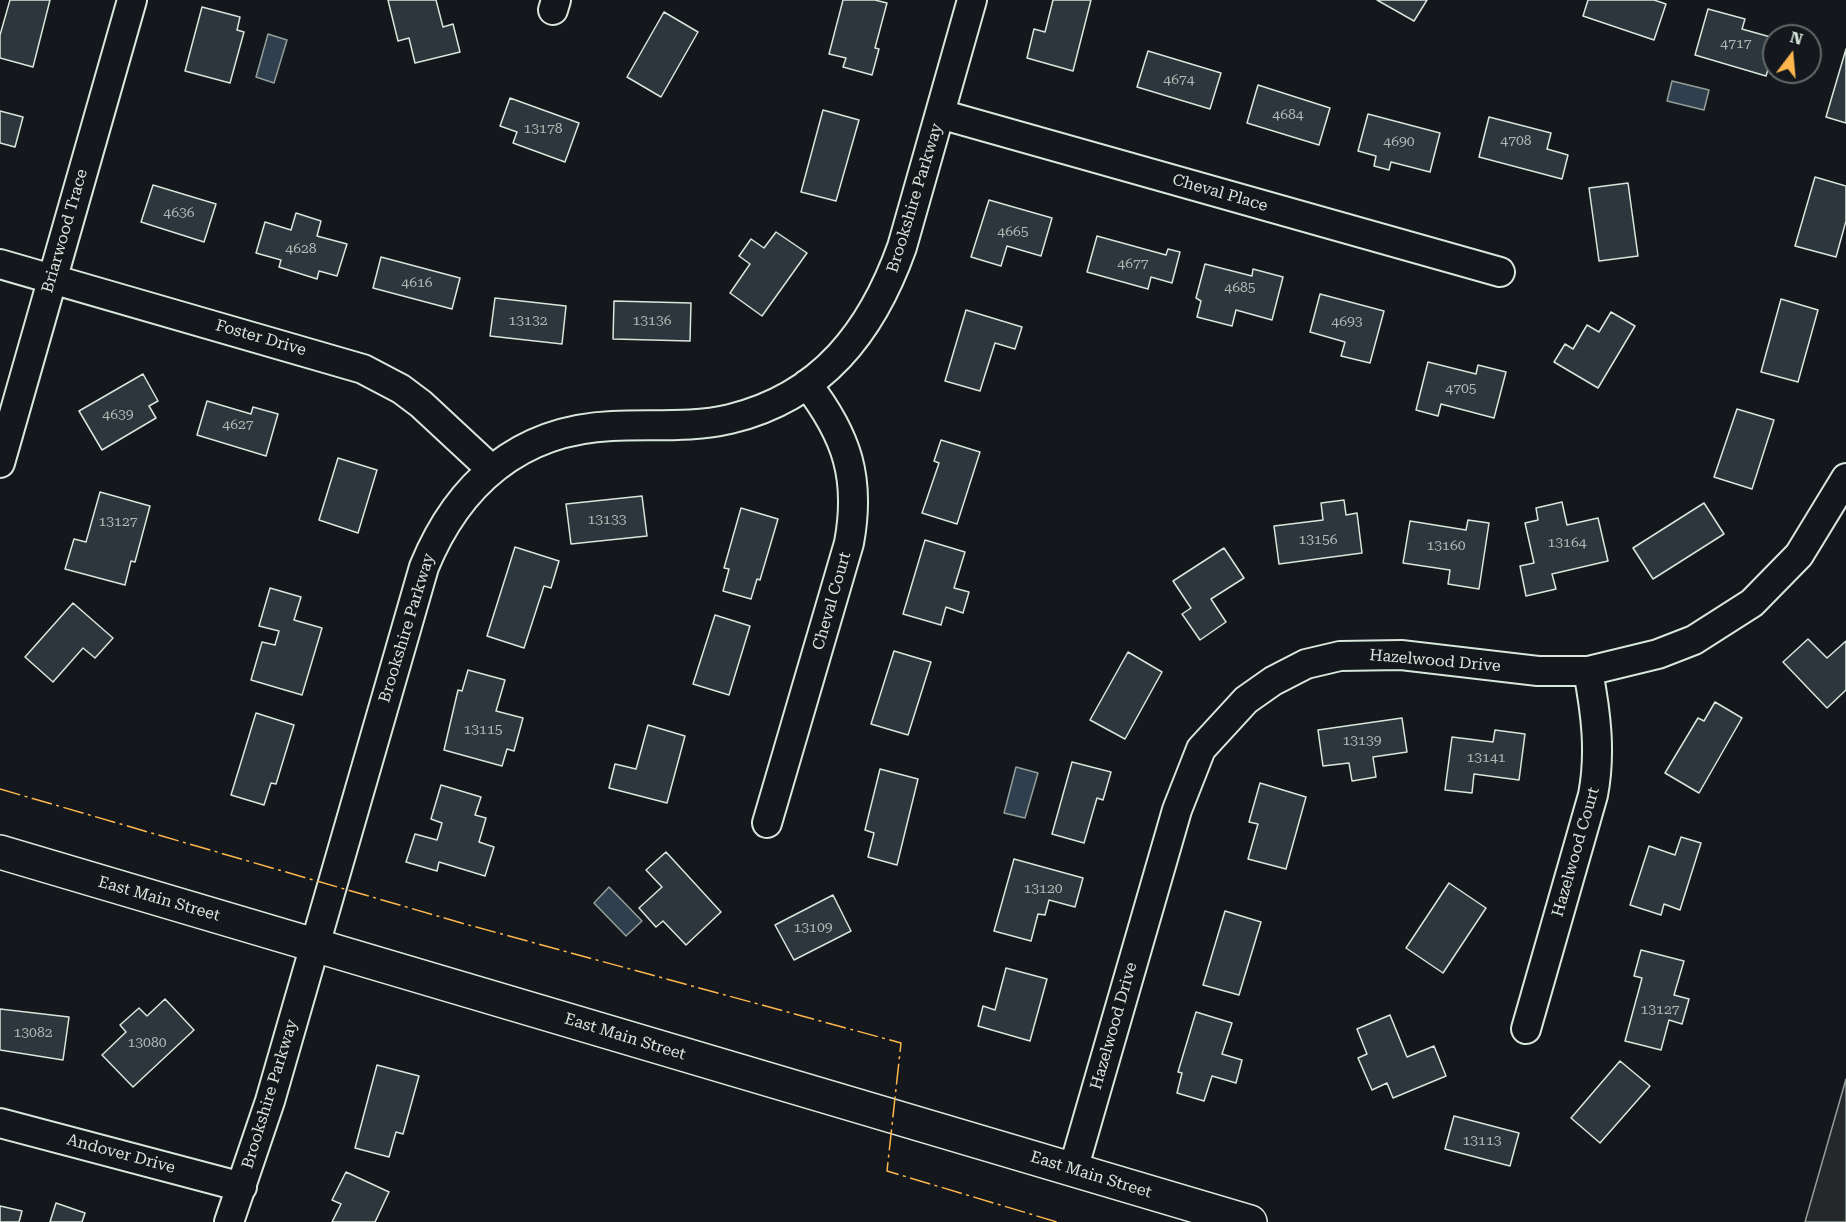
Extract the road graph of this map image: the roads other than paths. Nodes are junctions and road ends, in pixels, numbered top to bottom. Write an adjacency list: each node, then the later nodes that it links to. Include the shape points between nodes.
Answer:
1 (132, 0): 6 (street, Briarwood Trace)
2 (972, 0): 3 (street, Brookshire Parkway)
3 (940, 114): 5 (street, Cheval Place); 7 (street, Brookshire Parkway, via 888,286 868,323 833,365)
4 (0, 264): 6 (street, Foster Drive)
5 (1500, 272)
6 (52, 279): 8 (street, Briarwood Trace); 9 (street, Foster Drive, via 363,369 421,404)
7 (807, 384): 9 (street, Brookshire Parkway, via 761,408 729,419 562,432 524,447); 12 (street, Cheval Court, via 834,423 848,454 854,514 849,543)
8 (0, 463)
9 (492, 470): 14 (street, Brookshire Parkway, via 458,504 438,534 424,567)
10 (1846, 478): 11 (street, Hazelwood Drive, via 1800,555 1752,603 1694,640 1658,654)
11 (1588, 671): 15 (street, Hazelwood Court, via 1598,768); 17 (street, Hazelwood Drive, via 1538,671 1401,656 1340,656 1306,664 1245,700 1201,749 1177,810)
12 (767, 823)
13 (0, 852): 14 (main road, East Main Street)
14 (315, 945): 17 (main road, East Main Street); 18 (street, Brookshire Parkway)
15 (1526, 1029)
16 (0, 1123): 18 (street, Andover Drive)
17 (1073, 1170): 20 (main road, East Main Street)
18 (242, 1187): 19 (street, Brookshire Parkway)
19 (229, 1222)
20 (1250, 1222)

